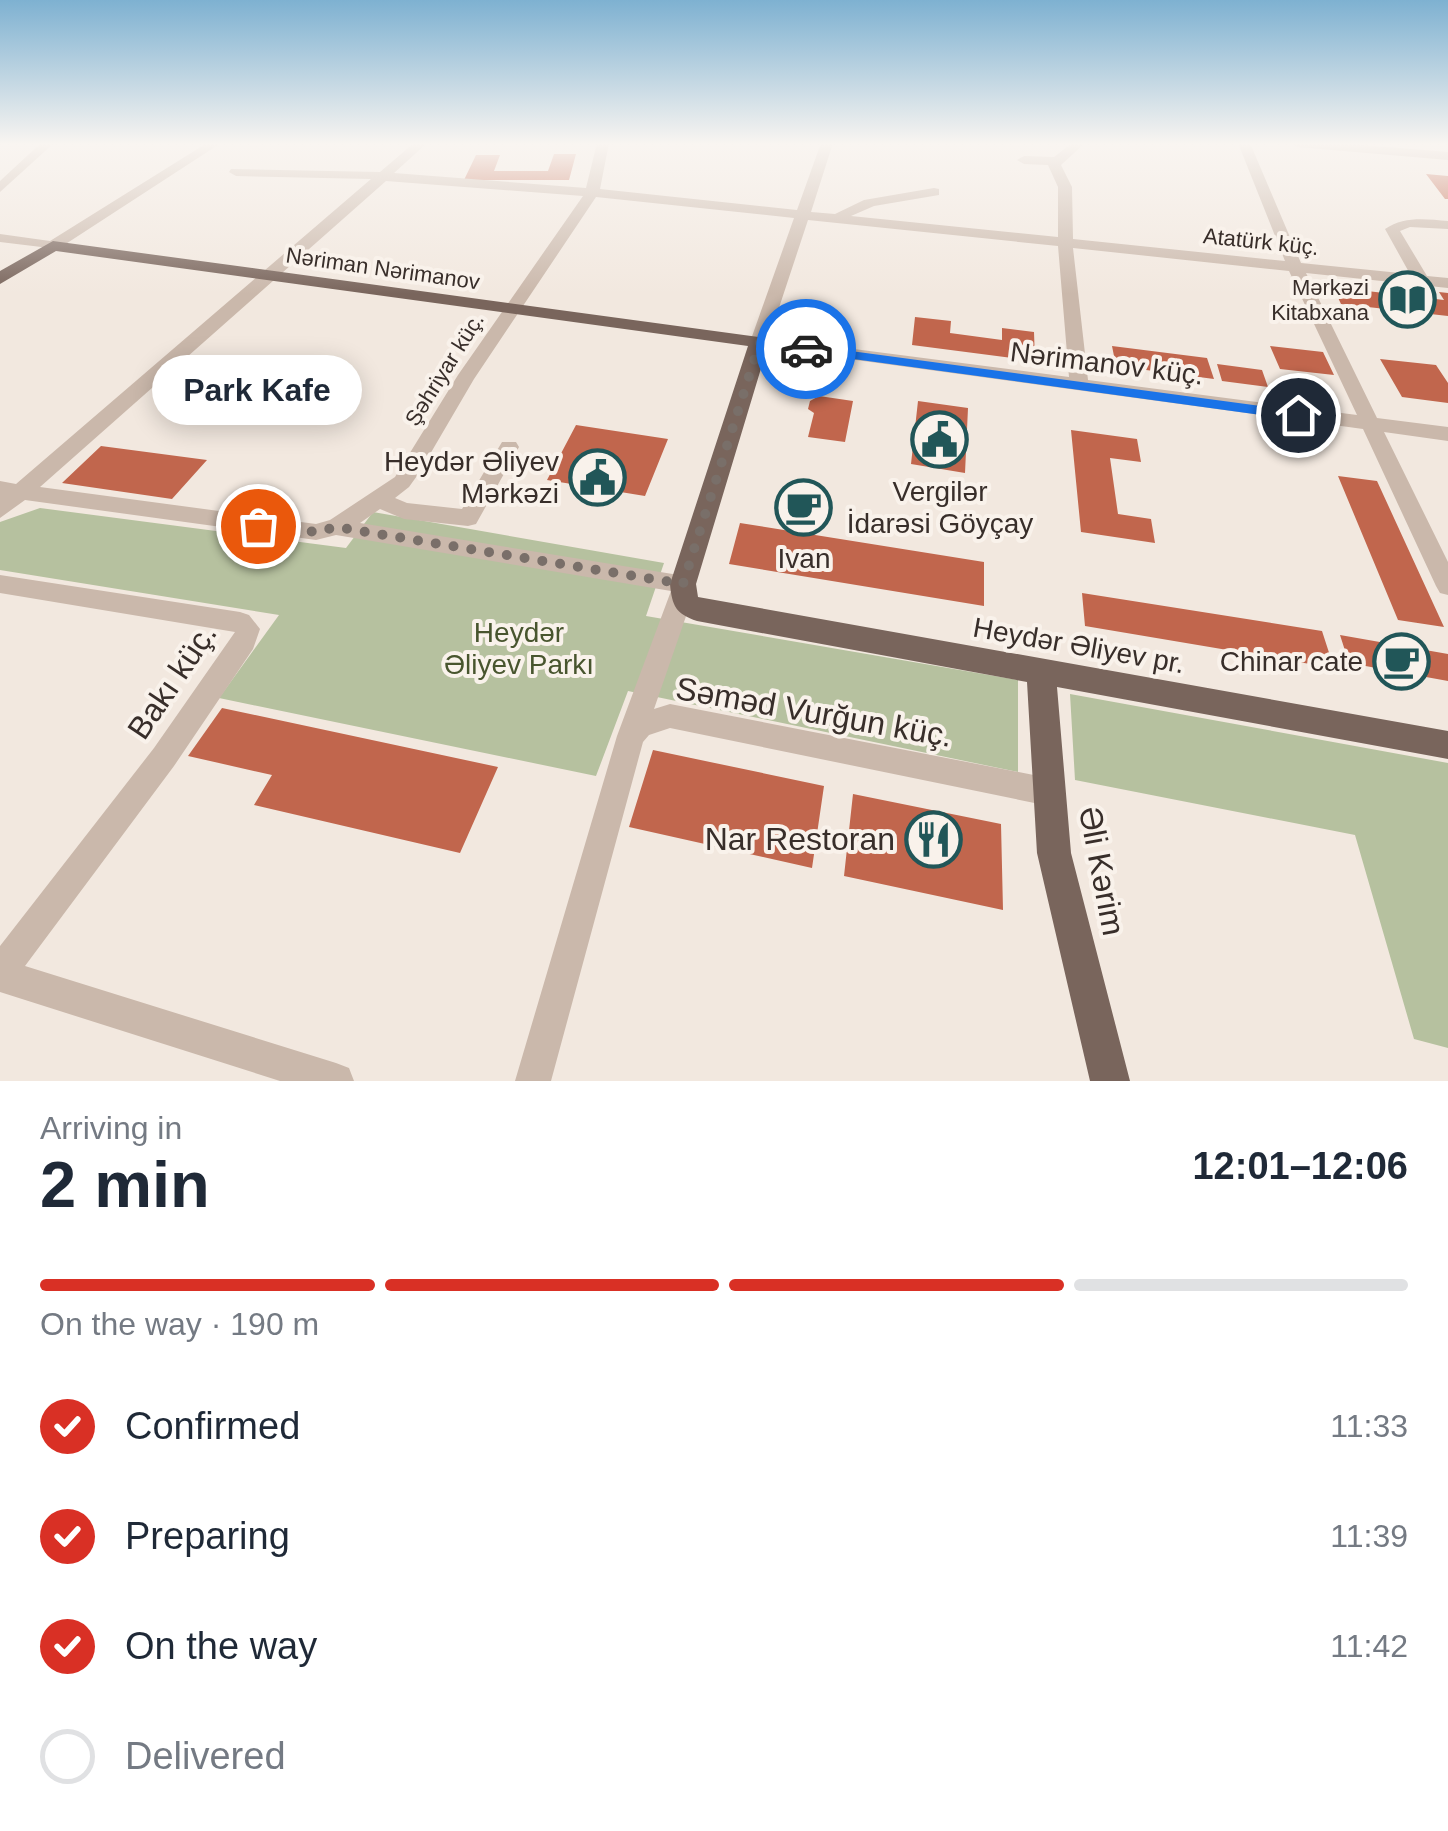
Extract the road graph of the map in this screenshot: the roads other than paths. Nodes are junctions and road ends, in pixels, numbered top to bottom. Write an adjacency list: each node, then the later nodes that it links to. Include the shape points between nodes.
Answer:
1 (136, 193): 14 (street)
2 (366, 193): 16 (street)
3 (592, 193): 20 (street, Şəhriyar küç.)
4 (596, 193): 9 (street, Atatürk küç.)
5 (810, 193): 9 (street)
6 (925, 193): 10 (street, via 873,202)
7 (1065, 193): 13 (street)
8 (1265, 193): 15 (street)
9 (802, 216): 10 (street, Atatürk küç.); 21 (street)
10 (836, 220): 13 (street, Atatürk küç.)
11 (1448, 226): 18 (street, via 1408,223 1392,229)
12 (0, 238): 14 (street, Nəriman Nərimanov)
13 (1065, 244): 15 (street, Atatürk küç.); 22 (street)
14 (53, 246): 16 (main road, Nəriman Nərimanov); 17 (main road)
15 (1296, 266): 18 (street, Atatürk küç.); 23 (street)
16 (268, 274): 20 (main road, Nəriman Nərimanov); 26 (street)
17 (0, 279)
18 (1421, 280): 19 (street, Atatürk küç.)
19 (1448, 282)
20 (512, 308): 21 (main road, Nəriman Nərimanov); 27 (street, Şəhriyar küç., via 402,482)
21 (760, 342): 22 (street, Nərimanov küç.); 32 (main road)
22 (1078, 387): 23 (street, Nərimanov küç.)
23 (1372, 425): 24 (street, Nərimanov küç.); 31 (street)
24 (1448, 434)
25 (509, 448): 27 (street, via 468,518 404,512)
26 (10, 490): 28 (street); 29 (street)
27 (376, 498): 29 (street, Şəhriyar küç.)
28 (0, 510)
29 (326, 530): 32 (street)
30 (0, 584): 37 (street, Bakı küç., via 240,622 248,629 164,757)
31 (1448, 586)
32 (687, 596): 33 (main road, Heydər Əliyev pr.); 34 (street)
33 (1042, 672): 35 (main road, Heydər Əliyev pr.); 36 (main road, Əli Kərim)
34 (631, 736): 36 (street, Səməd Vurğun küç., via 640,725 670,716); 39 (street)
35 (1448, 745)
36 (1049, 792): 40 (main road, Əli Kərim, via 1062,896)
37 (0, 974): 38 (street)
38 (336, 1081)
39 (532, 1081)
40 (1110, 1081)

